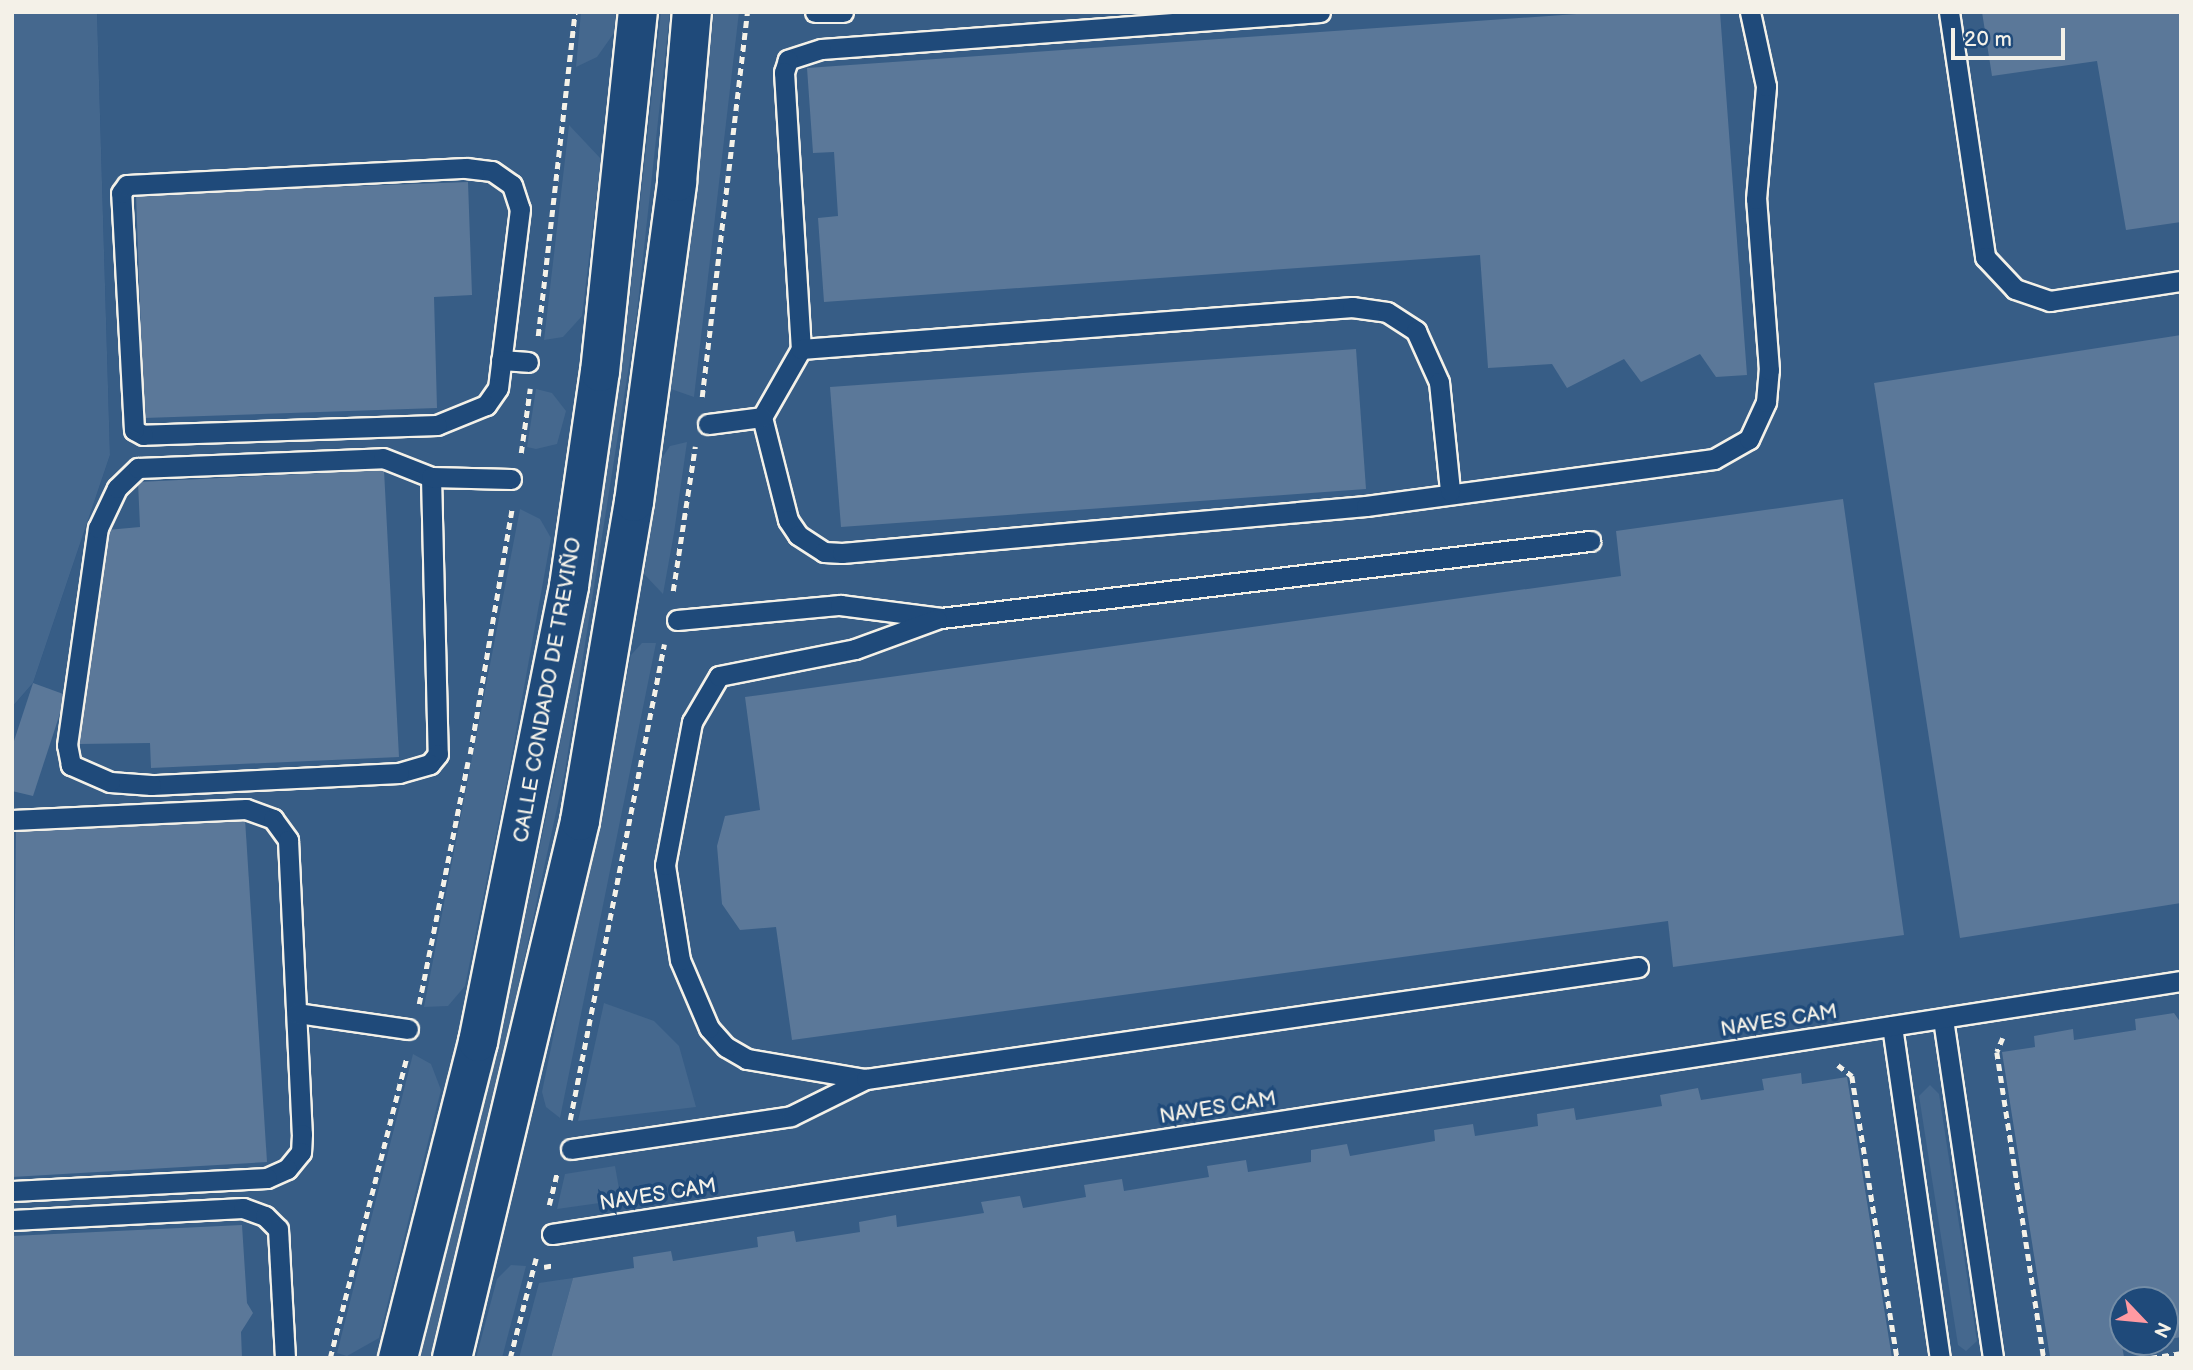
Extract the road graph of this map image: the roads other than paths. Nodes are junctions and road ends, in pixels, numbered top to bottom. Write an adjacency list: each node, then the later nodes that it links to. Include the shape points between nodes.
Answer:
1 (638, 12): 33 (street, CALLE CONDADO DE TREVIÑO, via 600,372 569,586 478,1042)
2 (692, 12): 34 (street, via 677,182 636,489 582,808)
3 (815, 12): 4 (lane)
4 (843, 12)
5 (1320, 12): 9 (lane, via 799,51 784,72)
6 (1750, 12): 16 (lane, via 1766,86 1756,199 1769,370 1766,402 1748,439 1713,459)
7 (1949, 12): 8 (lane, via 1985,257 2015,289 2050,301)
8 (2181, 281)
9 (800, 349): 12 (lane); 16 (lane, via 1352,307 1387,312 1416,331 1439,382)
10 (501, 360): 10 (lane, via 520,209 512,185 492,171 137,181 121,193 130,422 143,435 437,425 486,405 498,388); 11 (lane)
11 (532, 362)
12 (762, 417): 13 (lane); 16 (lane, via 788,520 824,552 1366,506)
13 (702, 423)
14 (431, 477): 14 (lane, via 438,754 430,764 399,773 151,785 110,782 71,765 67,745 98,528 117,488 138,468 383,458); 15 (lane)
15 (515, 480)
16 (1450, 491)
17 (1590, 541): 18 (lane)
18 (941, 618): 19 (lane, via 840,605); 27 (lane, via 855,649 719,676 692,722 665,865 680,960 709,1028 726,1047 747,1059)
19 (672, 626)
20 (12, 820): 23 (lane, via 246,809 272,819 288,840)
21 (1638, 967): 27 (lane)
22 (2181, 981): 24 (lane, NAVES CAM)
23 (297, 1013): 25 (lane); 29 (lane, via 301,1152 287,1169 267,1178)
24 (1943, 1019): 26 (lane, NAVES CAM); 36 (lane)
25 (412, 1024)
26 (1892, 1026): 31 (lane, NAVES CAM); 35 (lane)
27 (866, 1079): 28 (lane, via 791,1116)
28 (565, 1155)
29 (12, 1191)
30 (12, 1220): 32 (lane, via 243,1209 265,1216 278,1229)
31 (545, 1240)
32 (285, 1358)
33 (398, 1358)
34 (452, 1358)
35 (1940, 1358)
36 (1993, 1358)

